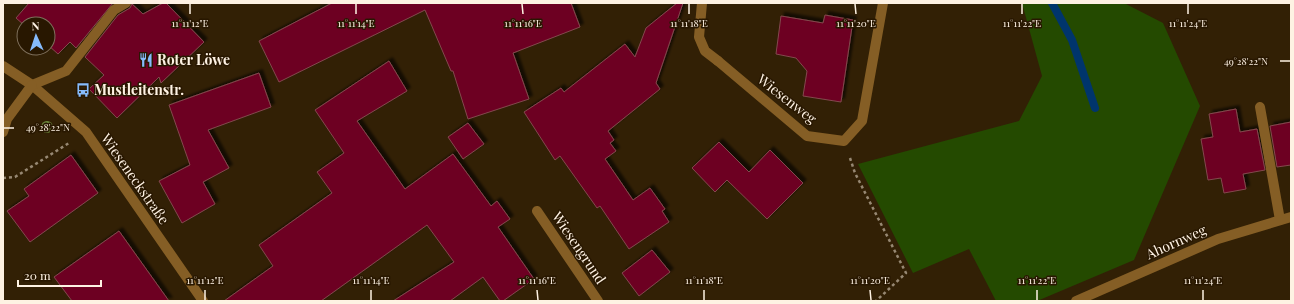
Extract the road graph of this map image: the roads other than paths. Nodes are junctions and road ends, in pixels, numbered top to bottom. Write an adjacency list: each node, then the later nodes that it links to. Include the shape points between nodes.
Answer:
1 (126, 3): 5 (street, via 114,10 66,71)
2 (702, 3): 3 (street, Wiesenweg, via 699,37 705,51 807,136 844,141 862,121)
3 (883, 3)
4 (3, 66): 5 (street, Wieseneckstraße)
5 (32, 85): 7 (street, via 7,119); 11 (street, Wieseneckstraße, via 86,132)
6 (1260, 107): 10 (street)
7 (3, 132)
8 (537, 211): 12 (street, Wiesengrund)
9 (1291, 217): 10 (street, Ahornweg)
10 (1280, 220): 13 (street, Ahornweg, via 1218,239)
11 (202, 301)
12 (598, 301)
13 (1076, 301)

